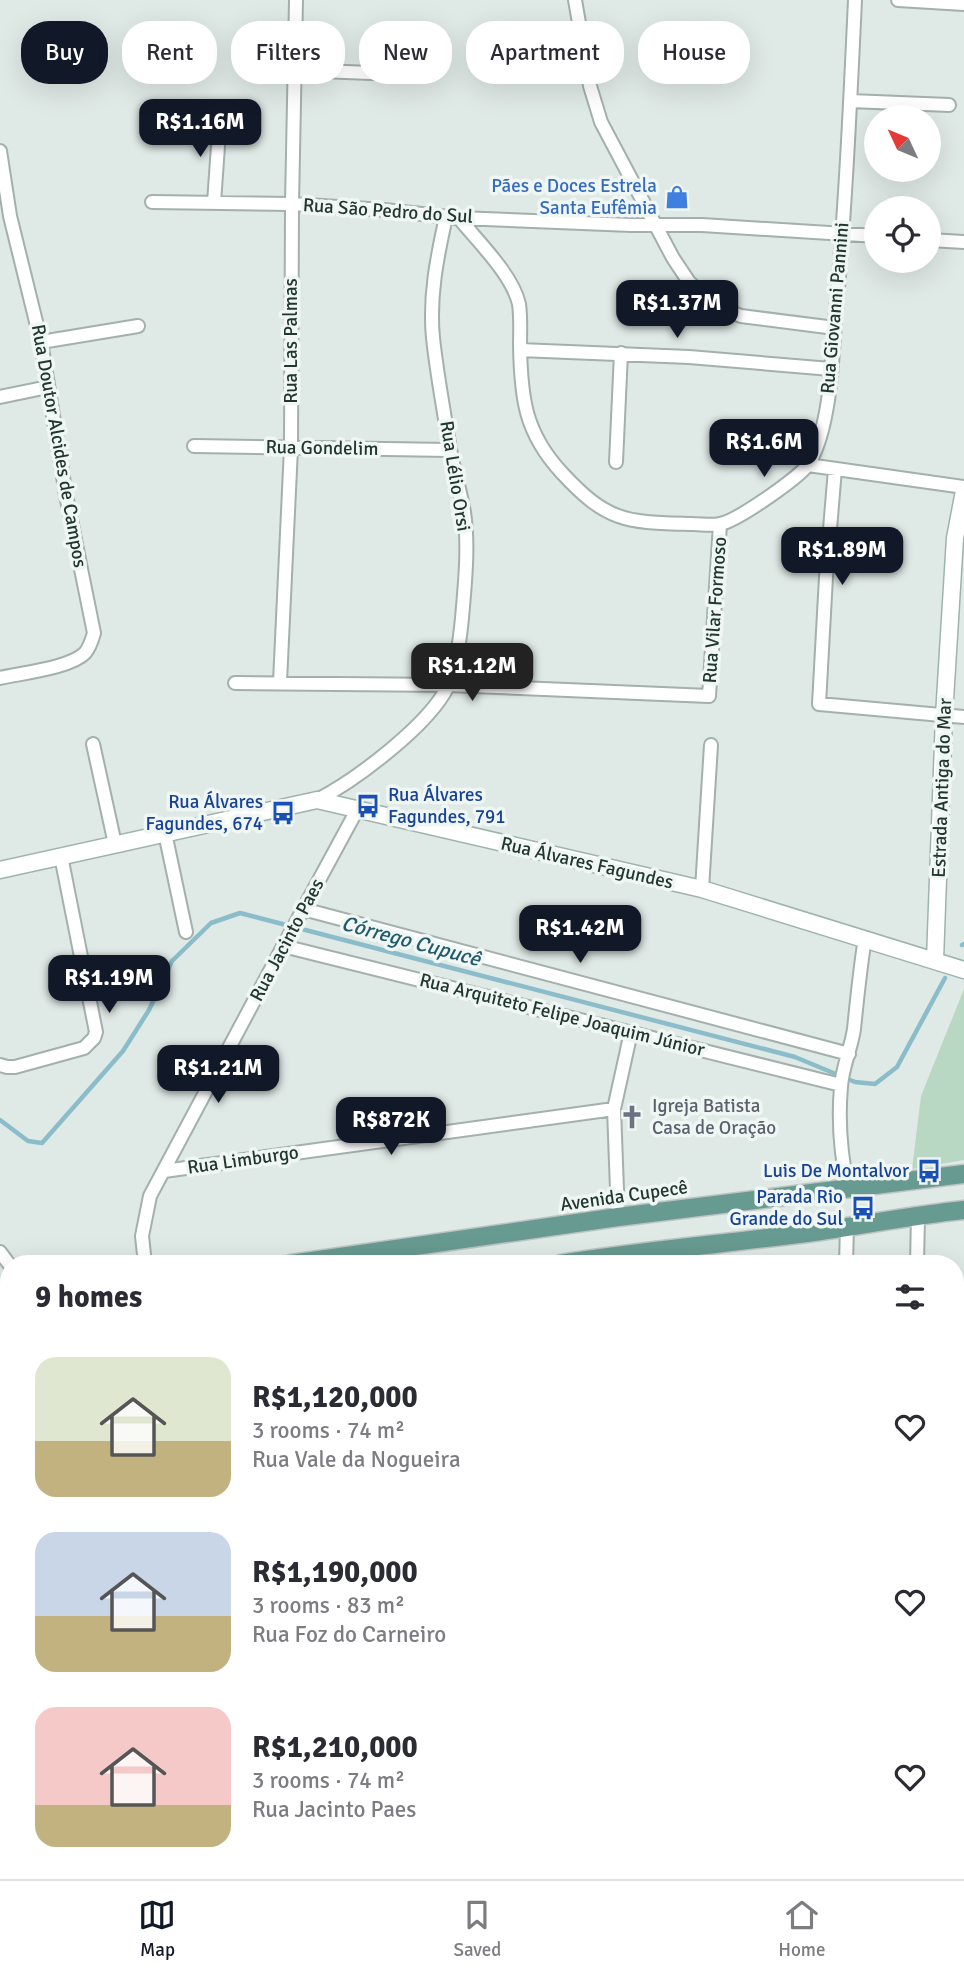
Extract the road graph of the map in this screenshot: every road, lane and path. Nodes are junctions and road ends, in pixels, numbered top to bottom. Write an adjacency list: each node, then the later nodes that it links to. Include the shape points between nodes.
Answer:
1 (296, 0): 6 (street, Rua Las Palmas)
2 (575, 0): 17 (street, via 601,122)
3 (855, 0): 8 (street, Rua Giovanni Pannini)
4 (898, 0): 5 (street)
5 (964, 4)
6 (296, 21)
7 (295, 84): 14 (street, Rua Las Palmas)
8 (850, 101): 9 (street); 18 (street, Rua Giovanni Pannini)
9 (949, 104)
10 (220, 117): 13 (street)
11 (0, 150): 15 (street, Rua Doutor Alcides de Campos)
12 (152, 202): 13 (street, Rua São Pedro do Sul)
13 (214, 203): 14 (street, Rua São Pedro do Sul)
14 (292, 204): 16 (street, Rua São Pedro do Sul); 31 (street, Rua Las Palmas)
15 (5, 217): 24 (street, Rua Doutor Alcides de Campos)
16 (453, 217): 17 (street, Rua São Pedro do Sul); 25 (street, via 512,286 518,303); 32 (street, Rua Lélio Orsi, via 438,252 433,336)
17 (657, 225): 18 (street, Rua São Pedro do Sul); 23 (street, via 689,282 723,309 741,316)
18 (843, 235): 19 (street, Rua São Pedro do Sul); 23 (street, Rua Giovanni Pannini)
19 (864, 236)
20 (941, 241): 21 (street)
21 (964, 242)
22 (138, 326): 24 (street)
23 (835, 328): 27 (street, Rua Giovanni Pannini)
24 (41, 342): 28 (street, Rua Doutor Alcides de Campos)
25 (520, 350): 26 (street); 37 (street, via 529,425 582,494 621,519)
26 (621, 353): 27 (street); 33 (street)
27 (831, 369): 34 (street, Rua Giovanni Pannini, via 823,428)
28 (48, 387): 29 (street); 38 (street, Rua Doutor Alcides de Campos, via 94,633 83,655 69,663)
29 (0, 397)
30 (194, 446): 31 (street, Rua Gondelim)
31 (291, 447): 32 (street, Rua Gondelim); 40 (street, Rua Las Palmas)
32 (450, 450): 41 (street, Rua Lélio Orsi, via 464,513 466,556 461,635)
33 (616, 462)
34 (808, 466): 35 (street); 37 (street, Rua Giovanni Pannini, via 767,498)
35 (835, 469): 36 (street); 42 (street, via 819,704)
36 (964, 489): 42 (street, Estrada Antiga do Mar, via 955,538)
37 (720, 524): 41 (street, Rua Vilar Formoso, via 709,696)
38 (0, 678)
39 (235, 682): 40 (street)
40 (280, 682): 41 (street)
41 (448, 685): 46 (street, Rua Lélio Orsi, via 411,731 352,779)
42 (944, 716): 43 (street); 57 (street, Estrada Antiga do Mar)
43 (964, 716)
44 (93, 744): 49 (street)
45 (711, 746): 52 (street)
46 (317, 800): 47 (street, Rua Álvares Fagundes); 48 (street, Rua Álvares Fagundes)
47 (358, 810): 52 (street, Rua Álvares Fagundes); 53 (street, Rua Jacinto Paes)
48 (165, 833): 49 (street, Rua Álvares Fagundes); 54 (street)
49 (115, 844): 50 (street, Rua Álvares Fagundes)
50 (61, 856): 51 (street, Rua Álvares Fagundes); 61 (street, via 94,1038 84,1048 15,1067)
51 (0, 870)
52 (702, 890): 55 (street, Rua Álvares Fagundes)
53 (302, 912): 56 (street, Rua Jacinto Paes); 60 (street, Rua Arquiteto Felipe Joaquim Júnior)
54 (186, 932)
55 (865, 938): 57 (street, Rua Álvares Fagundes); 60 (street)
56 (284, 943): 59 (street, Rua Arquiteto Felipe Joaquim Júnior); 64 (street, Rua Jacinto Paes)
57 (935, 960): 58 (street, Rua Álvares Fagundes)
58 (964, 970)
59 (631, 1032): 62 (street, Rua Arquiteto Felipe Joaquim Júnior); 63 (street)
60 (848, 1055): 62 (street)
61 (0, 1065)
62 (841, 1083): 66 (street)
63 (614, 1109): 64 (street, Rua Limburgo); 69 (street)
64 (163, 1171): 71 (street, Rua Jacinto Paes, via 150,1196 142,1236)
65 (964, 1174): 66 (main road, Avenida Cupecê)
66 (848, 1189): 69 (main road, Avenida Cupecê)
67 (964, 1210): 68 (main road)
68 (918, 1215): 70 (main road); 75 (street)
69 (618, 1217): 72 (main road, Avenida Cupecê)
70 (847, 1226): 73 (main road); 74 (street)
71 (144, 1255)
72 (354, 1255)
73 (653, 1255)
74 (846, 1255)
75 (917, 1255)

